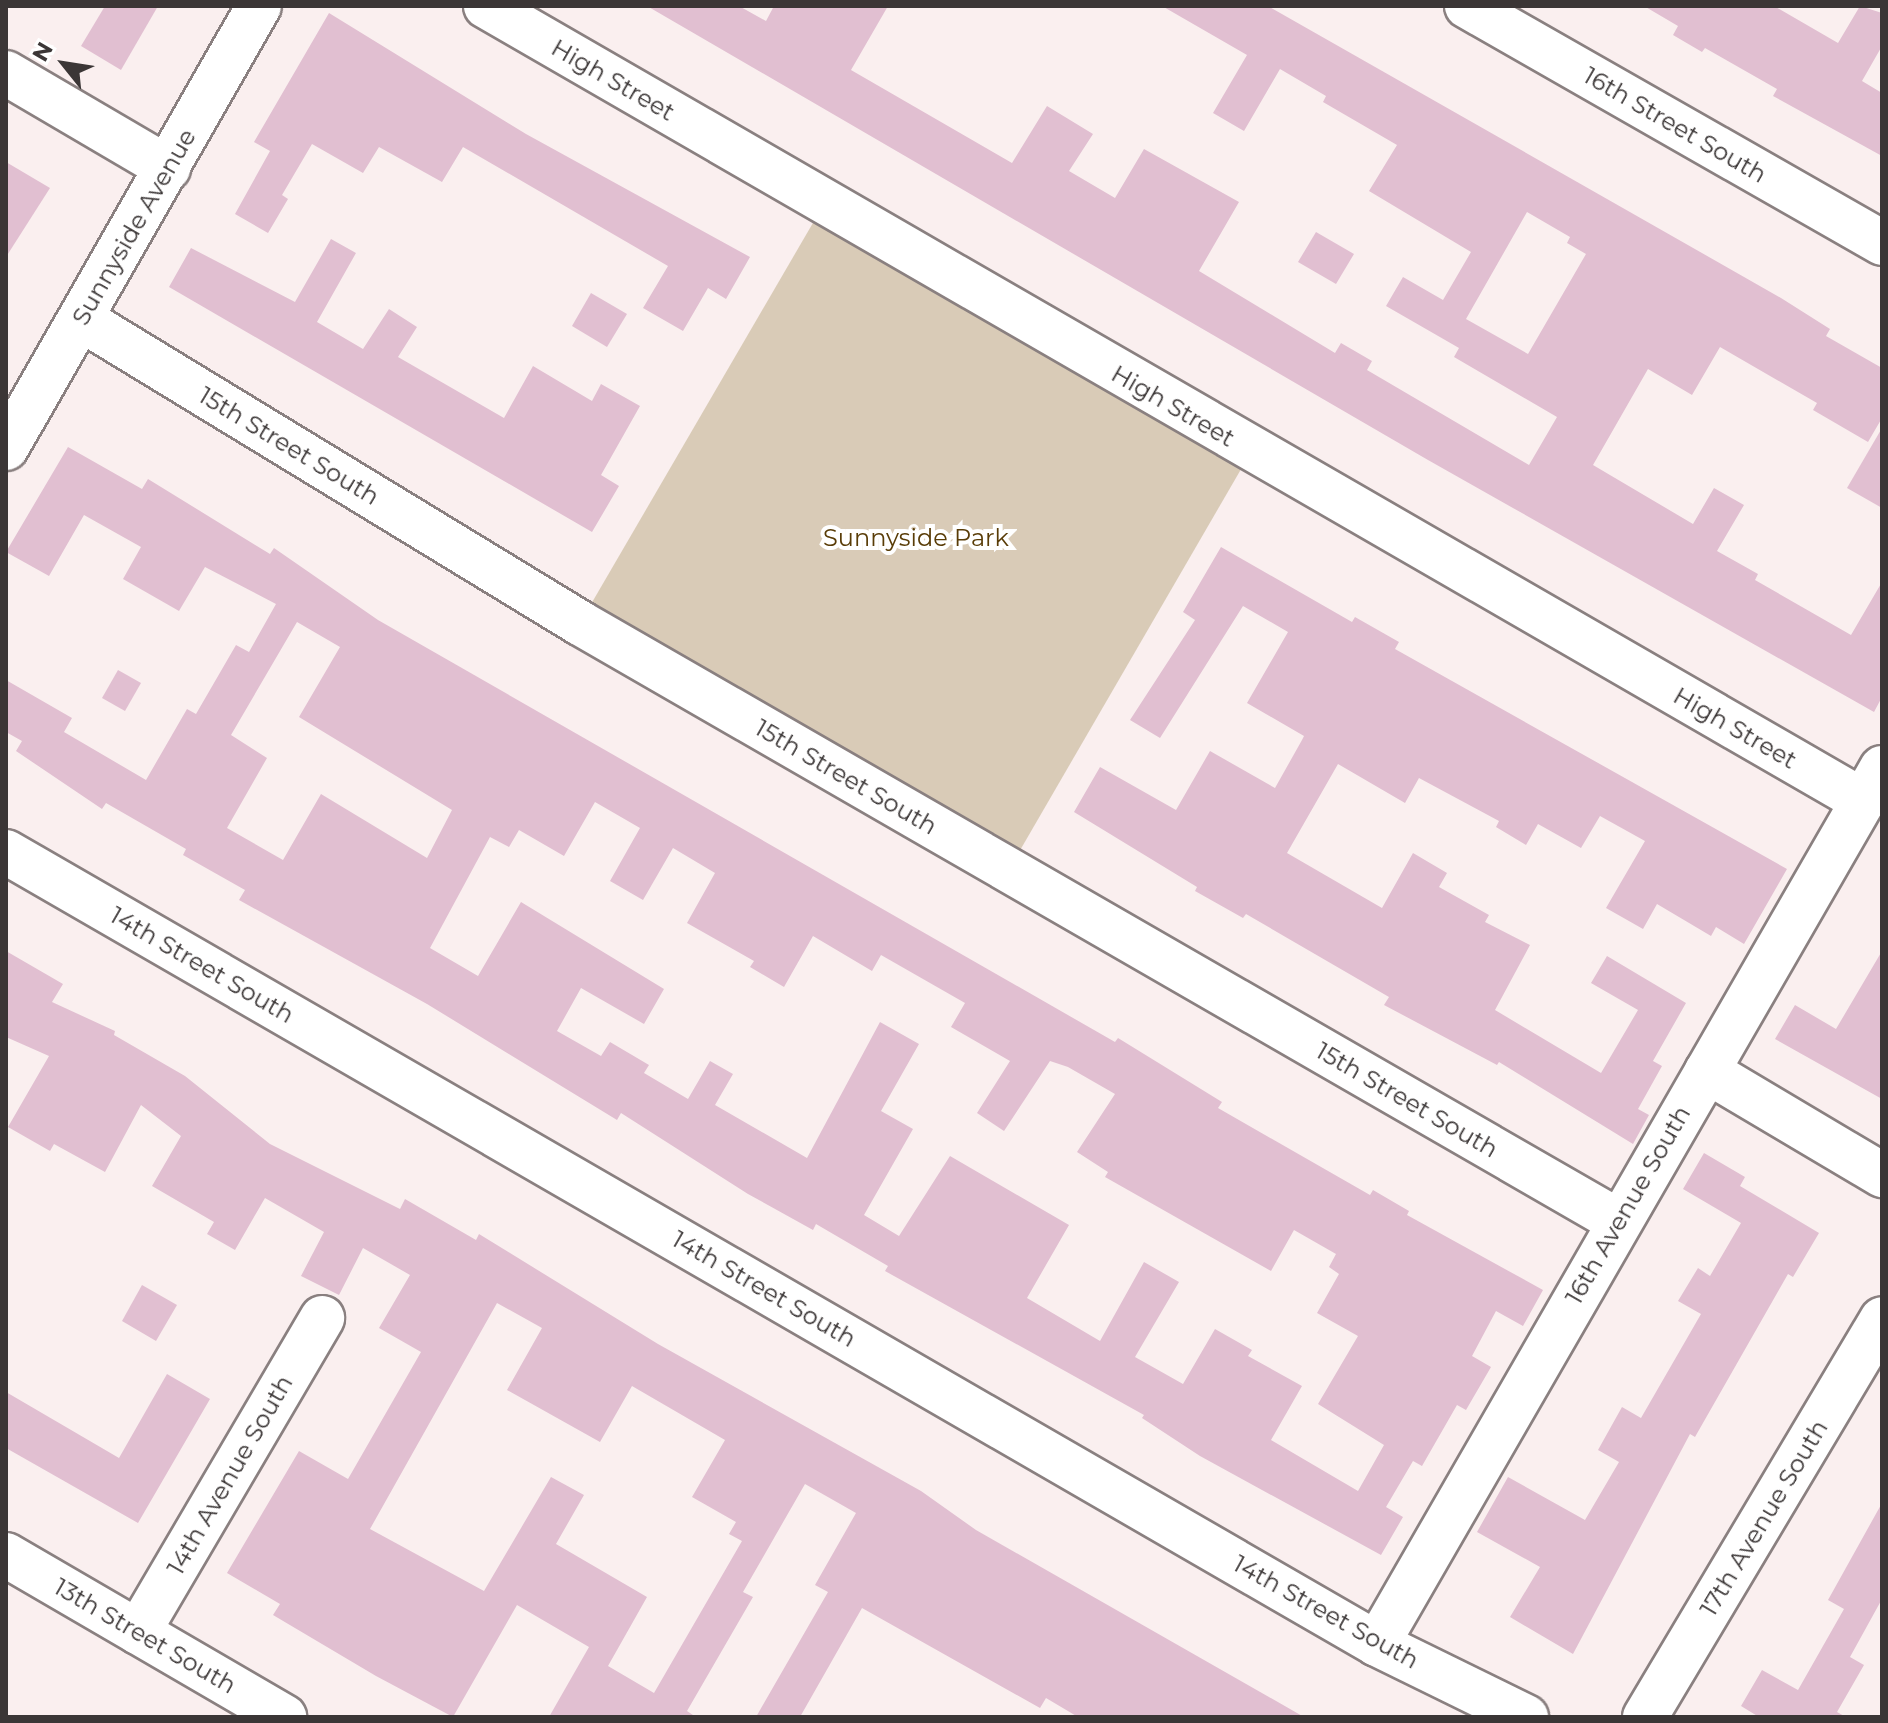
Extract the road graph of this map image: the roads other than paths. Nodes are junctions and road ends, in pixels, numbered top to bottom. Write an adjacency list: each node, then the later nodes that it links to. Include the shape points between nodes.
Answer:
1 (259, 6): 5 (street, Sunnyside Avenue)
2 (486, 6): 9 (street, High Street)
3 (1467, 6): 6 (street, 16th Street South)
4 (6, 73): 5 (street)
5 (168, 168): 7 (street, Sunnyside Avenue)
6 (1882, 243)
7 (81, 319): 8 (street, Sunnyside Avenue); 13 (street, 15th Street South, via 580,623)
8 (6, 448)
9 (1872, 784): 11 (street, 16th Avenue South)
10 (6, 852): 18 (street, 14th Street South)
11 (1707, 1071): 12 (street); 13 (street, 16th Avenue South)
12 (1882, 1175)
13 (1618, 1221): 18 (street, 16th Avenue South)
14 (322, 1318): 17 (street, 14th Avenue South)
15 (1882, 1319): 22 (street, 17th Avenue South)
16 (6, 1555): 17 (street, 13th Street South)
17 (138, 1632): 20 (street, 13th Street South)
18 (1377, 1644): 19 (street, 14th Street South)
19 (1473, 1705): 21 (street, 14th Street South)
20 (284, 1717)
21 (1526, 1717)
22 (1645, 1717)

